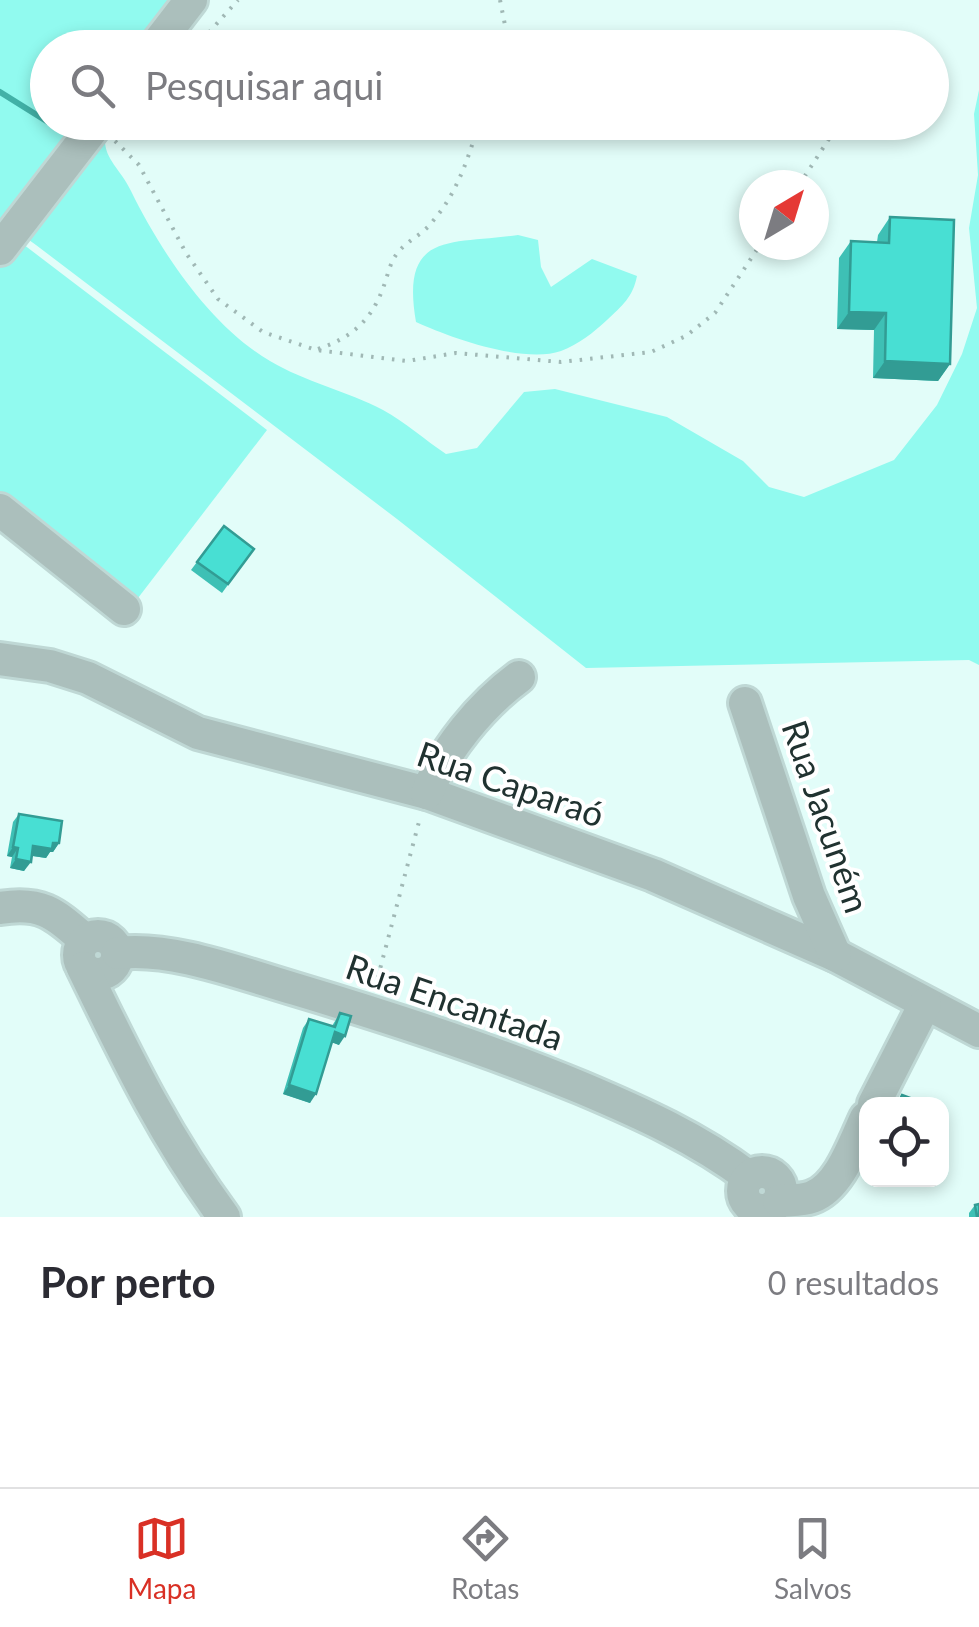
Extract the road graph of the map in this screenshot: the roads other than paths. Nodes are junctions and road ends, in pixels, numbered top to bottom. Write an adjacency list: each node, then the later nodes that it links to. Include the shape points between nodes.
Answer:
1 (190, 0): 2 (street)
2 (168, 30)
3 (85, 140): 4 (street)
4 (0, 249)
5 (0, 510): 6 (street)
6 (124, 608)
7 (0, 659): 10 (street, Rua Caparaó, via 88,678 198,732)
8 (518, 677): 10 (street, via 484,708)
9 (745, 703): 12 (street, Rua Jacuném)
10 (426, 793): 12 (street, Rua Caparaó, via 653,875)
11 (0, 908): 13 (street, via 37,906 58,916)
12 (835, 955): 14 (street, Rua Caparaó)
13 (100, 957): 18 (street, Rua Encantada, via 136,951 208,964 461,1041 642,1113 696,1141); 19 (street, via 106,1014 148,1102)
14 (925, 1004): 15 (street, Rua Caparaó); 16 (street)
15 (979, 1031)
16 (878, 1097)
17 (859, 1131): 18 (street, via 831,1183)
18 (767, 1196)
19 (224, 1217)

